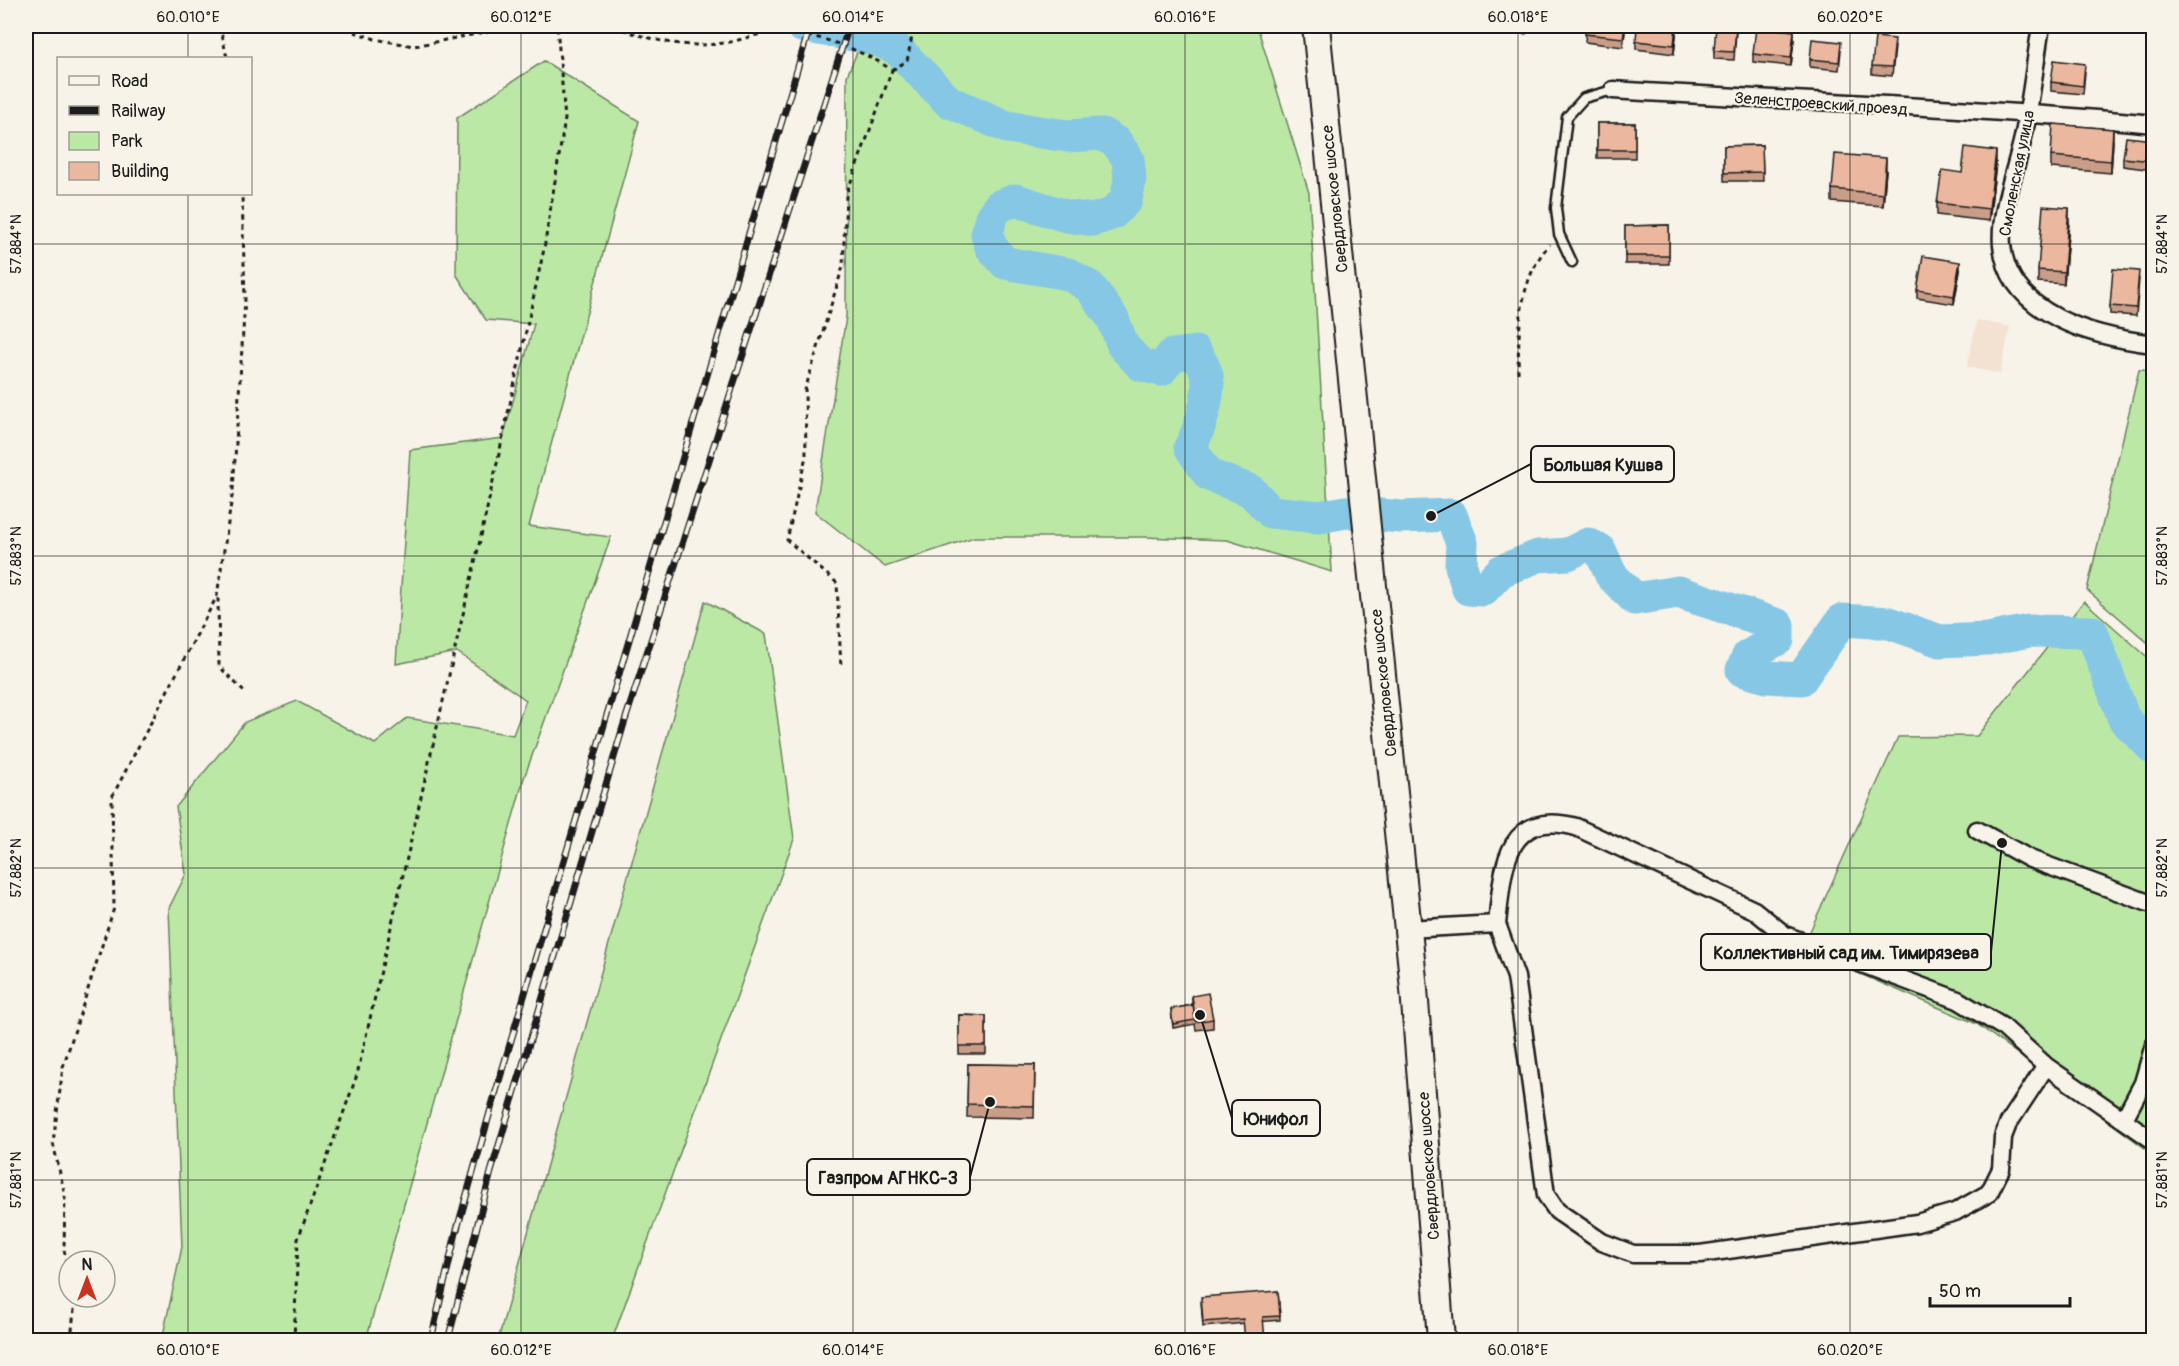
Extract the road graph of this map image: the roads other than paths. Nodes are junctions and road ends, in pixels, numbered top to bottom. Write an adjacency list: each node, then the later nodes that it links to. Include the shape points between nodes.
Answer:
1 (1316, 26): 11 (main road, Свердловское шоссе)
2 (2041, 26): 4 (street, Смоленская улица)
3 (1613, 90): 4 (street, Зеленстроевский проезд); 6 (lane, via 1584,98 1567,117 1556,208 1559,234)
4 (2028, 112): 5 (street, Зеленстроевский проезд); 7 (street, Смоленская улица, via 2002,245 2017,288 2039,309 2064,322)
5 (2154, 124)
6 (1572, 262)
7 (2154, 344)
8 (1977, 830): 9 (street, via 2030,858)
9 (2154, 904)
10 (1497, 924): 11 (street); 13 (street, via 1502,877 1513,843 1529,828 1555,822 1576,827 1754,910 1785,935 1958,1000 2003,1027); 13 (street, via 1516,977 1546,1195 1557,1211 1602,1242 1633,1254 1700,1254 1917,1223 1979,1201 1989,1193 2001,1169 2008,1124)
11 (1407, 929): 16 (main road, Свердловское шоссе)
12 (2154, 1045): 14 (street, via 2143,1083)
13 (2046, 1066): 14 (street)
14 (2124, 1119): 15 (street)
15 (2154, 1141)
16 (1441, 1341)

